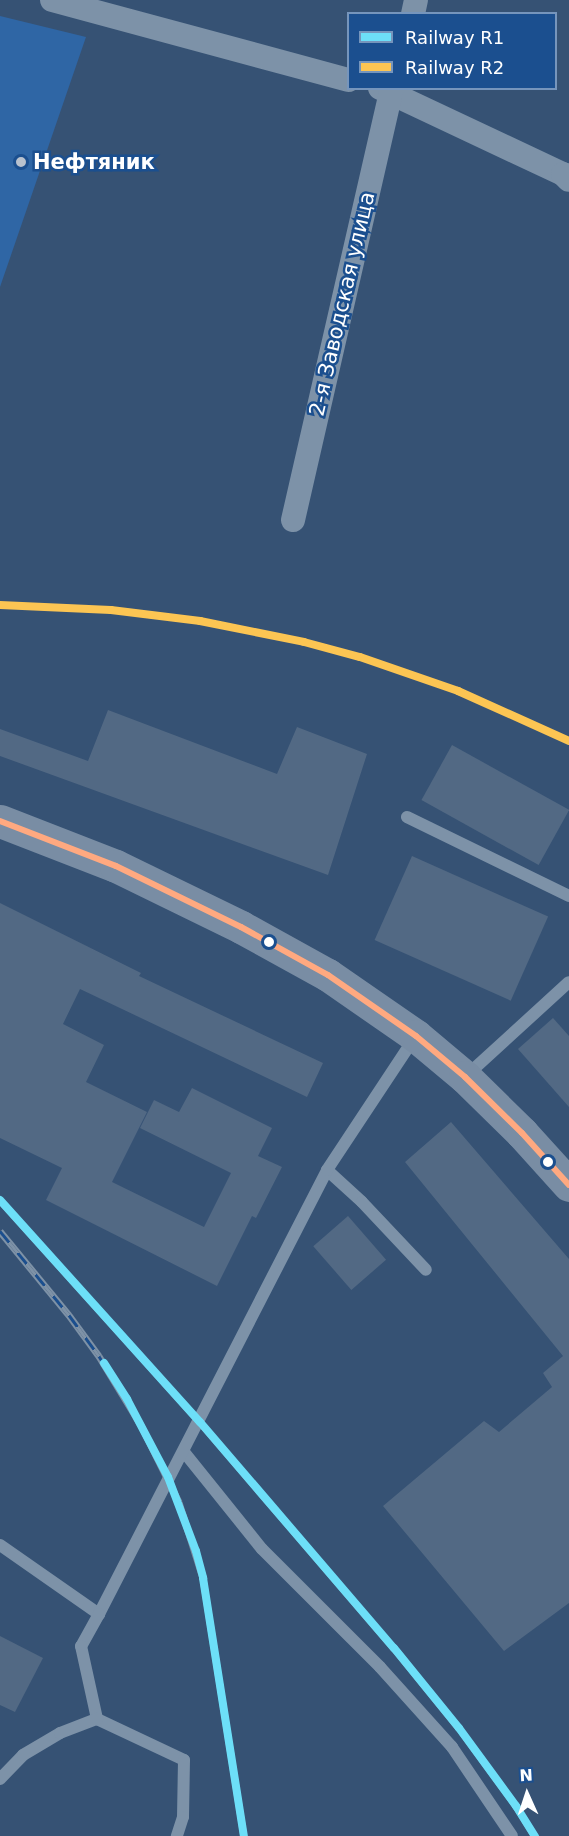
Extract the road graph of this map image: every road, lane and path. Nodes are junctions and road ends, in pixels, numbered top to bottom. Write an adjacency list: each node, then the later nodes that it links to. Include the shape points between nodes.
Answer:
1 (52, 0): 2 (street)
2 (347, 80)
3 (388, 90): 6 (street, 2-я Заводская улица)
4 (390, 90): 5 (street)
5 (569, 180)
6 (293, 520)
7 (407, 817): 9 (lane)
8 (0, 821): 11 (main road, via 116,866 241,927 328,975)
9 (569, 896)
10 (569, 981): 12 (lane)
11 (416, 1036): 12 (main road); 13 (lane)
12 (465, 1077): 14 (main road)
13 (327, 1170): 15 (lane); 16 (lane)
14 (569, 1185)
15 (426, 1270)
16 (183, 1452): 18 (lane); 22 (lane, via 262,1549 445,1739)
17 (0, 1545): 18 (lane)
18 (99, 1614): 19 (lane, via 81,1646)
19 (97, 1719): 20 (lane, via 60,1733 23,1755); 21 (lane, via 184,1760 183,1816)
20 (0, 1779)
21 (177, 1836)
22 (512, 1836)

